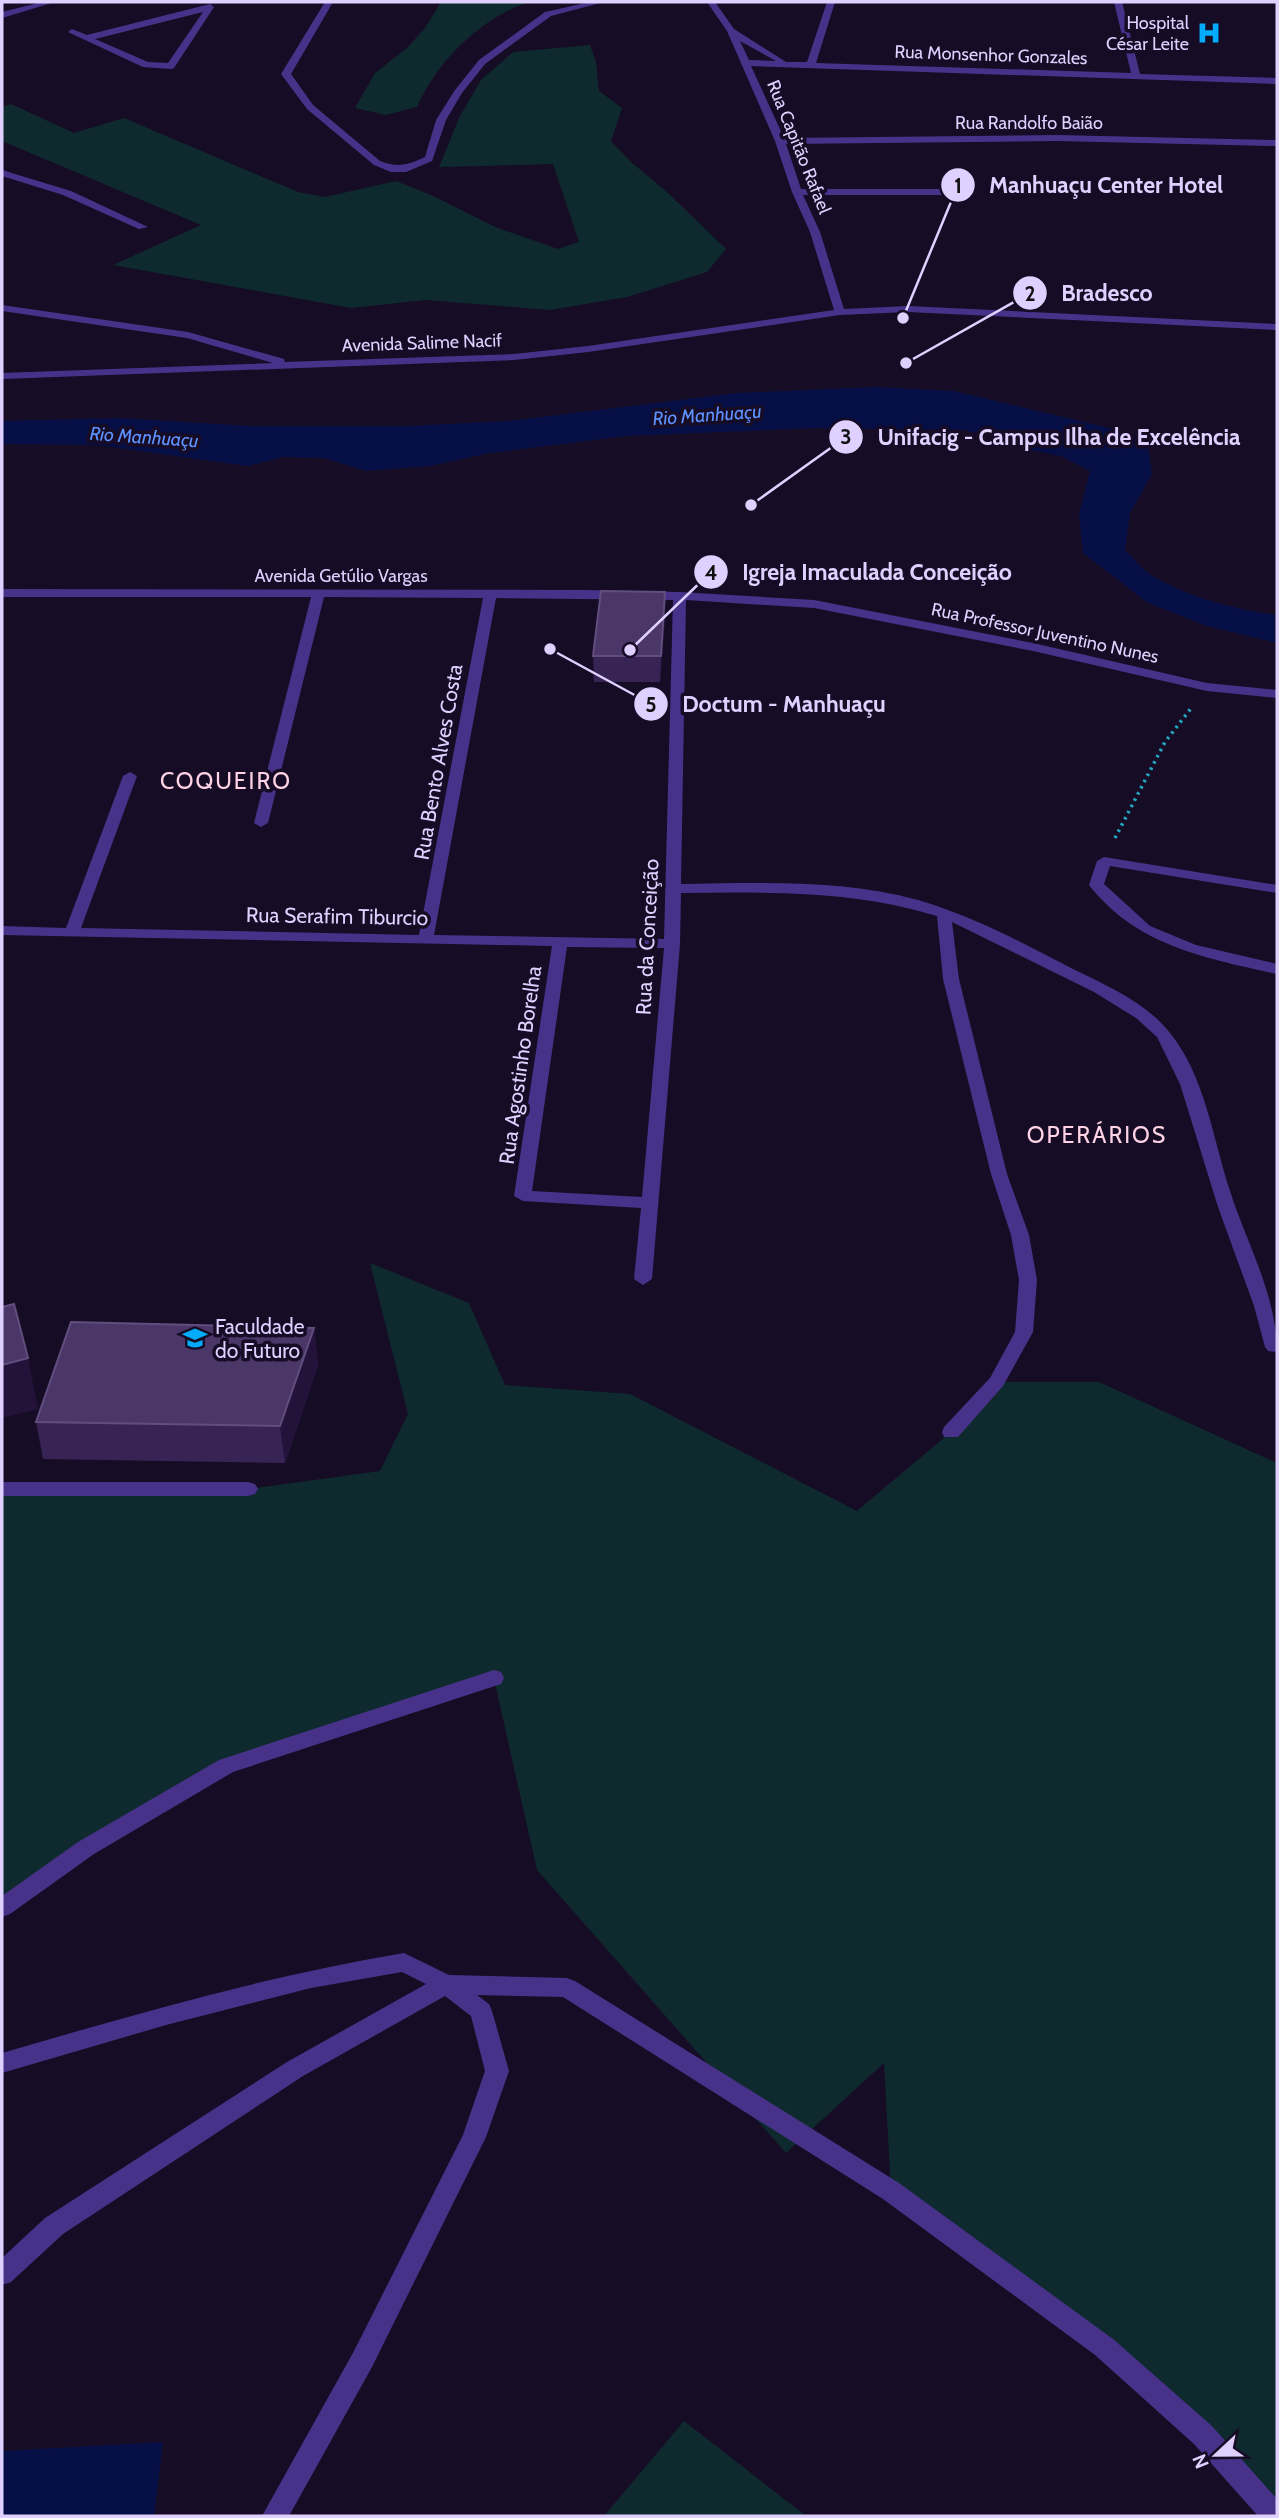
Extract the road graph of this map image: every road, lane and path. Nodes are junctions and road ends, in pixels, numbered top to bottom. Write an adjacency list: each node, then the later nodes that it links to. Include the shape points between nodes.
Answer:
1 (51, 2): 8 (street)
2 (329, 2): 3 (street, via 286,74 310,107 377,163 406,169 429,159 441,120 482,62 548,14)
3 (600, 2)
4 (711, 2): 9 (street, Rua Capitão Rafael)
5 (831, 2): 14 (street)
6 (1118, 2): 15 (street)
7 (212, 5): 11 (street); 11 (street, via 171,66 146,65)
8 (2, 15)
9 (731, 31): 12 (street, Rua Capitão Rafael); 13 (street)
10 (72, 32): 11 (street)
11 (88, 38)
12 (746, 63): 13 (street, Rua Monsenhor Gonzales); 17 (street, Rua Capitão Rafael)
13 (789, 64): 14 (street, Rua Monsenhor Gonzales); 17 (street)
14 (811, 65): 15 (street, Rua Monsenhor Gonzales)
15 (1136, 75): 16 (street, Rua Monsenhor Gonzales)
16 (1277, 81)
17 (765, 82): 18 (street, Rua Capitão Rafael)
18 (780, 141): 19 (street, Rua Randolfo Baião, via 1057,138); 21 (street, Rua Capitão Rafael)
19 (1277, 142)
20 (2, 173): 23 (street, via 68,193)
21 (797, 192): 22 (street); 25 (street, Rua Capitão Rafael)
22 (941, 192)
23 (143, 227)
24 (2, 308): 27 (street, via 188,335)
25 (840, 312): 26 (street, Avenida Salime Nacif, via 951,310); 27 (street, Avenida Salime Nacif, via 526,356)
26 (1277, 327)
27 (296, 366): 28 (street, Avenida Salime Nacif)
28 (2, 376)
29 (2, 593): 31 (street, Avenida Getúlio Vargas)
30 (490, 593): 31 (street, Avenida Getúlio Vargas); 32 (street, Avenida Getúlio Vargas); 43 (street, Rua Bento Alves Costa)
31 (318, 594): 36 (street)
32 (680, 596): 33 (street, Rua Professor Juventino Nunes, via 814,604 1033,646); 38 (street, Rua da Conceição)
33 (1207, 687): 34 (street, Rua Professor Juventino Nunes); 37 (path, via 1165,742)
34 (1277, 694)
35 (130, 776): 42 (street)
36 (261, 823)
37 (1104, 861): 39 (street); 46 (street, via 1096,886 1145,929 1191,948)
38 (673, 889): 40 (street, via 823,890); 45 (street, Rua da Conceição)
39 (1277, 889)
40 (944, 914): 49 (street, via 1094,986 1163,1034 1195,1108 1265,1307); 50 (street, via 951,979 1028,1280 1024,1332 998,1382)
41 (2, 931): 42 (street, Rua Serafim Tiburcio)
42 (72, 932): 43 (street, Rua Serafim Tiburcio)
43 (426, 938): 44 (street, Rua Serafim Tiburcio)
44 (560, 941): 45 (street, Rua Serafim Tiburcio); 47 (street, Rua Agostinho Borelha, via 523,1196)
45 (672, 944): 47 (street, Rua da Conceição)
46 (1277, 969)
47 (650, 1203): 48 (street, Rua da Conceição)
48 (643, 1279)
49 (1274, 1347)
50 (951, 1432)
51 (2, 1489): 52 (street)
52 (248, 1489)
53 (494, 1678): 54 (street, via 226,1766 86,1848)
54 (2, 1908)
55 (446, 1984): 56 (street, via 404,1962 311,1978); 57 (street, via 295,2069 99,2196 54,2226); 58 (street, via 481,2011 497,2071 462,2162 363,2359); 59 (street, via 567,1988 891,2191 1104,2347 1203,2435)
56 (2, 2063)
57 (2, 2274)
58 (275, 2516)
59 (1275, 2516)

